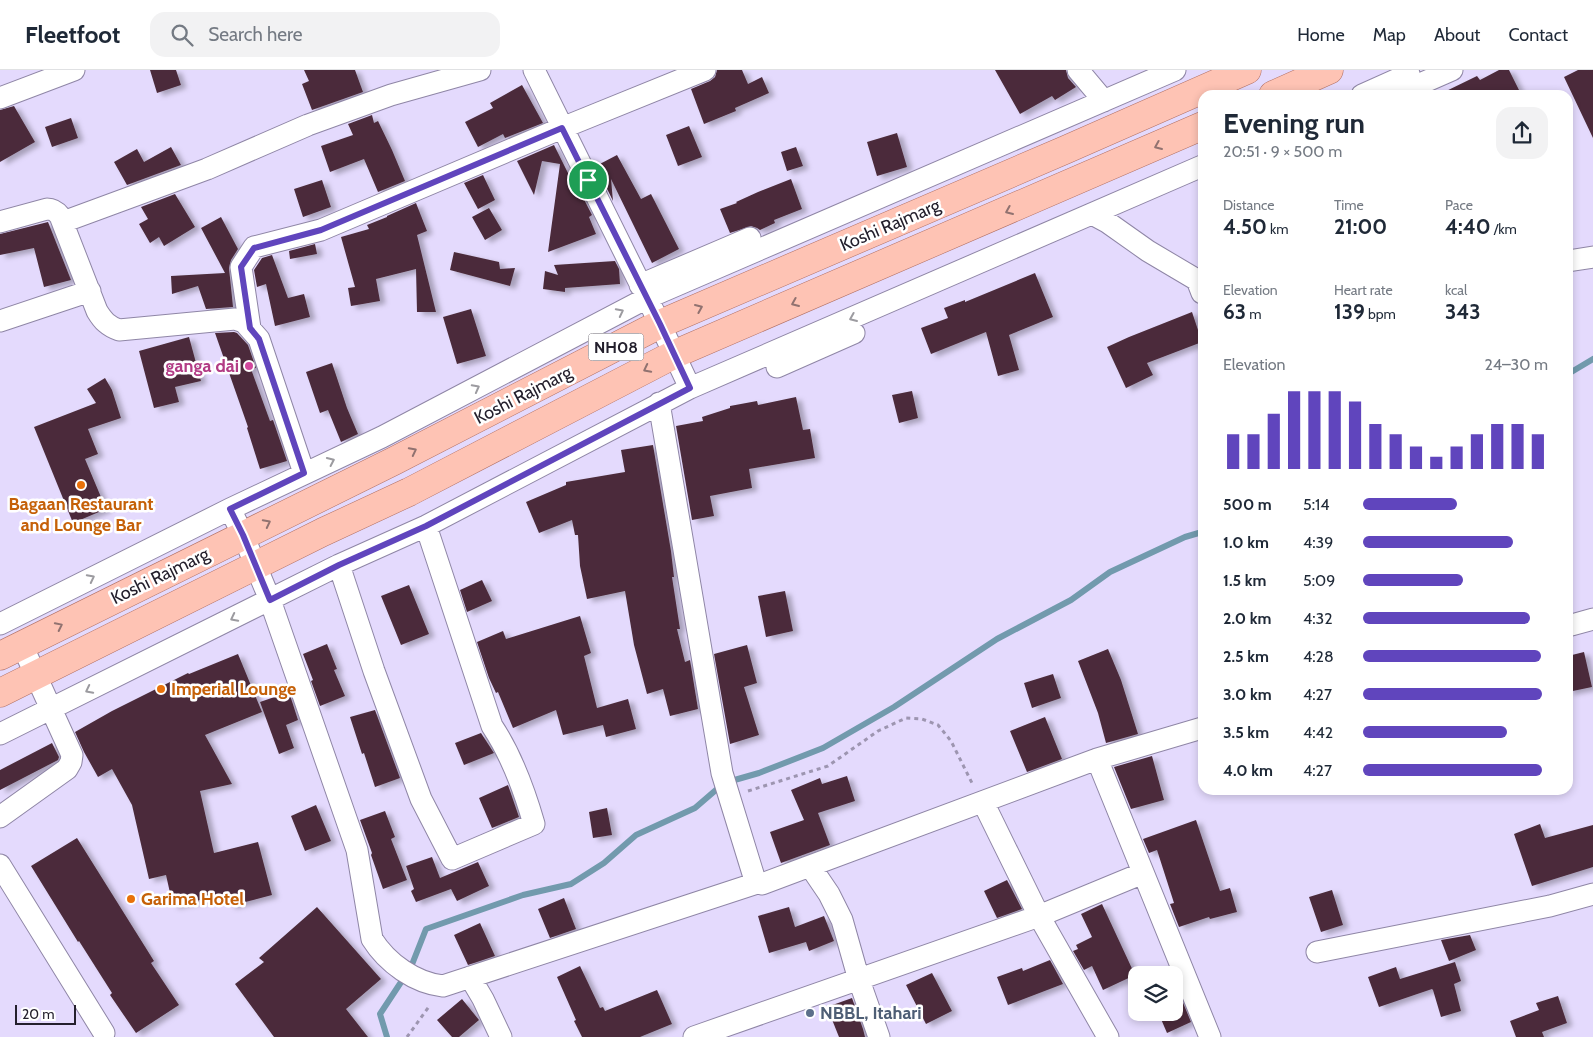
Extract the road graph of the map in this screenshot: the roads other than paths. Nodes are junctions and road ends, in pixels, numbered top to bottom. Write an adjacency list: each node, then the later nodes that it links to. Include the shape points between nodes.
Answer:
1 (74, 70): 18 (street)
2 (480, 70): 25 (street, via 391,95 308,125 208,169)
3 (534, 70): 19 (street)
4 (705, 70): 19 (street)
5 (1078, 70): 17 (street)
6 (1141, 70): 17 (street)
7 (1175, 70): 17 (street)
8 (1247, 70): 12 (main road, Koshi Rajmarg / NH08, one-way to 8)
9 (1329, 70): 13 (main road)
10 (1418, 70): 14 (street)
11 (1452, 70): 15 (street)
12 (1202, 90)
13 (1284, 90)
14 (1373, 90)
15 (1406, 90)
16 (1198, 92): 32 (main road, Koshi Rajmarg / NH08, one-way to 16)
17 (1099, 96): 30 (street)
18 (0, 98)
19 (562, 128): 30 (street); 33 (street, via 321,230 254,248 241,267)
20 (1198, 128): 34 (main road, Koshi Rajmarg / NH08, one-way to 34)
21 (1198, 168): 23 (street)
22 (1198, 182): 23 (street)
23 (1101, 218): 28 (street); 35 (street); 36 (street, one-way to 36)
24 (0, 222): 25 (street, via 52,209)
25 (63, 222): 29 (street)
26 (1593, 257): 27 (street)
27 (1573, 260)
28 (1198, 283)
29 (90, 291): 31 (street); 33 (street, via 104,321 119,330 235,318)
30 (644, 292): 32 (street); 38 (street, one-way to 30, via 382,437)
31 (0, 321)
32 (660, 324): 34 (street); 41 (main road, Koshi Rajmarg / NH08, one-way to 32)
33 (250, 328): 38 (street, via 259,339)
34 (675, 354): 36 (street); 43 (main road, Koshi Rajmarg / NH08, one-way to 43, via 409,492)
35 (777, 367)
36 (690, 388): 37 (street)
37 (659, 403): 40 (street); 60 (street, via 722,773)
38 (304, 473): 39 (street)
39 (230, 509): 41 (street); 46 (street, one-way to 39)
40 (426, 526): 42 (street); 42 (street, via 492,726 505,746 525,792 534,824 452,860 421,799)
41 (243, 535): 43 (street); 48 (main road, Koshi Rajmarg / NH08, one-way to 41)
42 (339, 565): 44 (street)
43 (256, 566): 44 (street); 49 (main road, Koshi Rajmarg / NH08)
44 (270, 600): 51 (street, one-way to 51); 64 (street, via 357,850 372,939 399,968 418,979 443,986)
45 (1593, 619): 47 (street)
46 (0, 624)
47 (1573, 625)
48 (11, 650): 49 (street)
49 (35, 676): 50 (main road, Koshi Rajmarg / NH08); 51 (street)
50 (0, 694)
51 (51, 709): 53 (street); 56 (street, via 72,755 71,762 67,769)
52 (1198, 729): 54 (street)
53 (0, 734)
54 (1097, 759): 55 (street); 59 (street)
55 (983, 802): 58 (street); 62 (street)
56 (0, 817)
57 (0, 865): 66 (street)
58 (810, 866): 60 (street, via 762,884); 65 (street, via 842,920)
59 (1143, 874): 62 (street); 71 (street)
60 (757, 882): 64 (street)
61 (1593, 894): 63 (street, via 1550,906)
62 (1039, 916): 65 (street); 70 (street)
63 (1317, 952)
64 (470, 977): 67 (street)
65 (859, 980): 68 (street); 69 (street)
66 (104, 1033)
67 (501, 1037)
68 (694, 1037)
69 (879, 1037)
70 (1108, 1037)
71 (1210, 1037)

